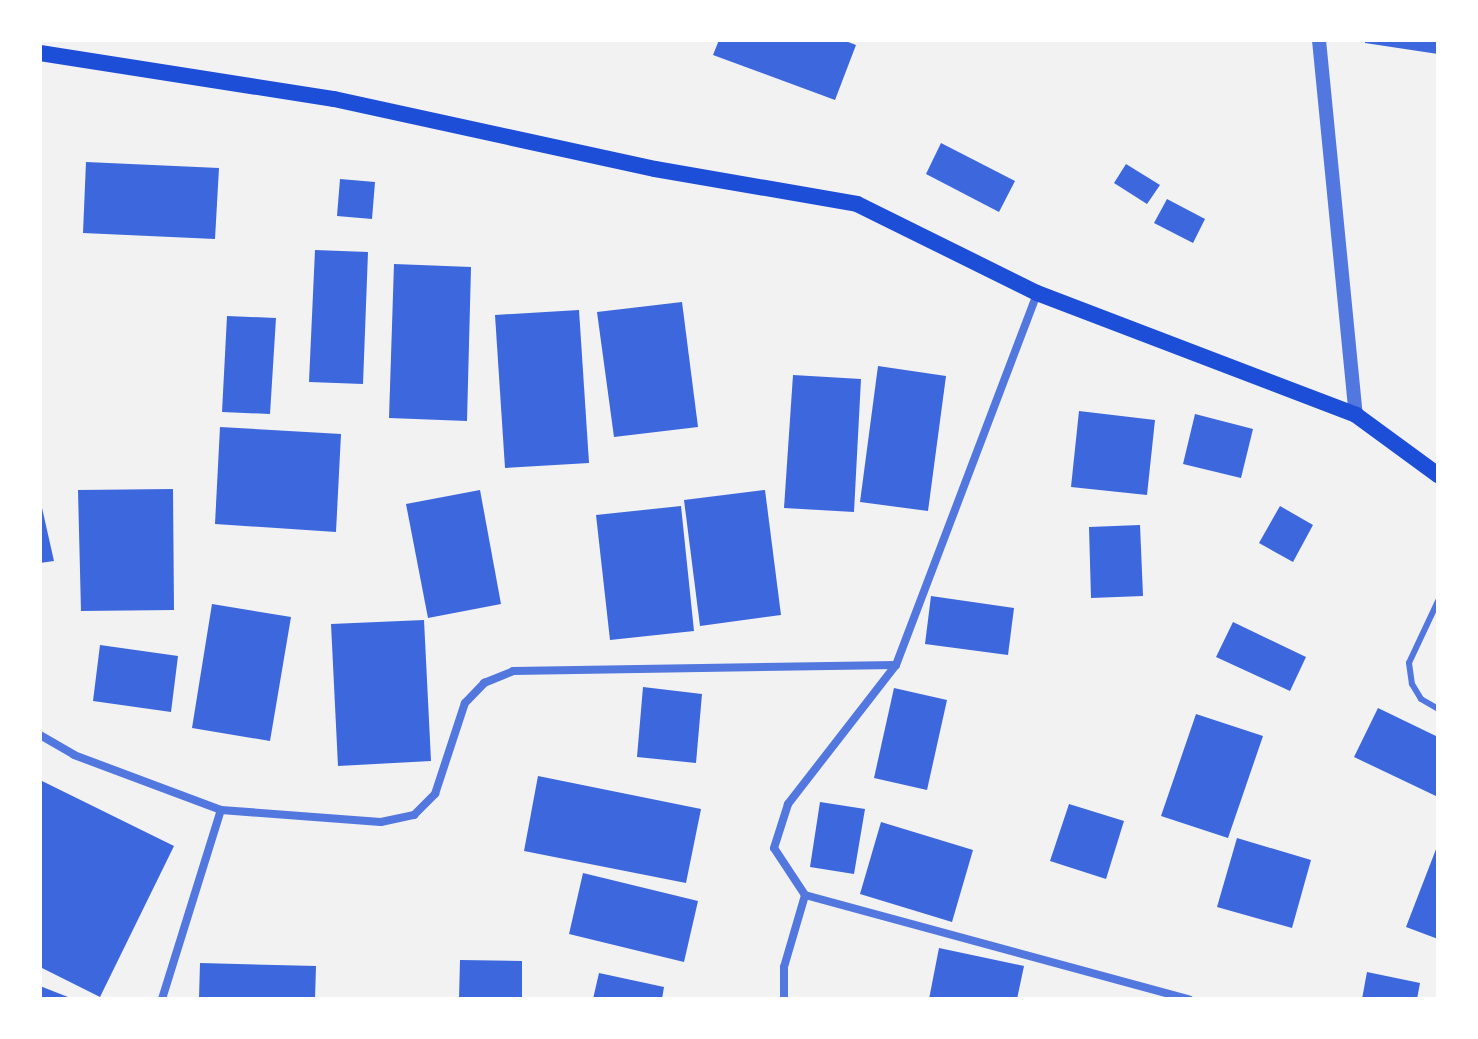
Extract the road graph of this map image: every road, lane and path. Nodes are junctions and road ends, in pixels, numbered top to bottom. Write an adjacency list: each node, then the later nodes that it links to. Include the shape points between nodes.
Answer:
1 (1319, 40): 4 (street)
2 (40, 53): 3 (main road, via 334,99 655,169 857,204)
3 (1037, 293): 4 (main road); 7 (street)
4 (1356, 415): 5 (main road)
5 (1438, 475)
6 (1438, 601): 8 (lane, via 1409,663 1416,692)
7 (896, 665): 10 (street, via 513,671 484,683 465,703 435,794 414,815 381,822); 11 (street, via 788,804 774,848)
8 (1438, 709)
9 (40, 735): 10 (street, via 74,755)
10 (221, 810): 12 (street)
11 (805, 895): 13 (street, via 784,967); 14 (street)
12 (162, 999)
13 (784, 999)
14 (1189, 999)

